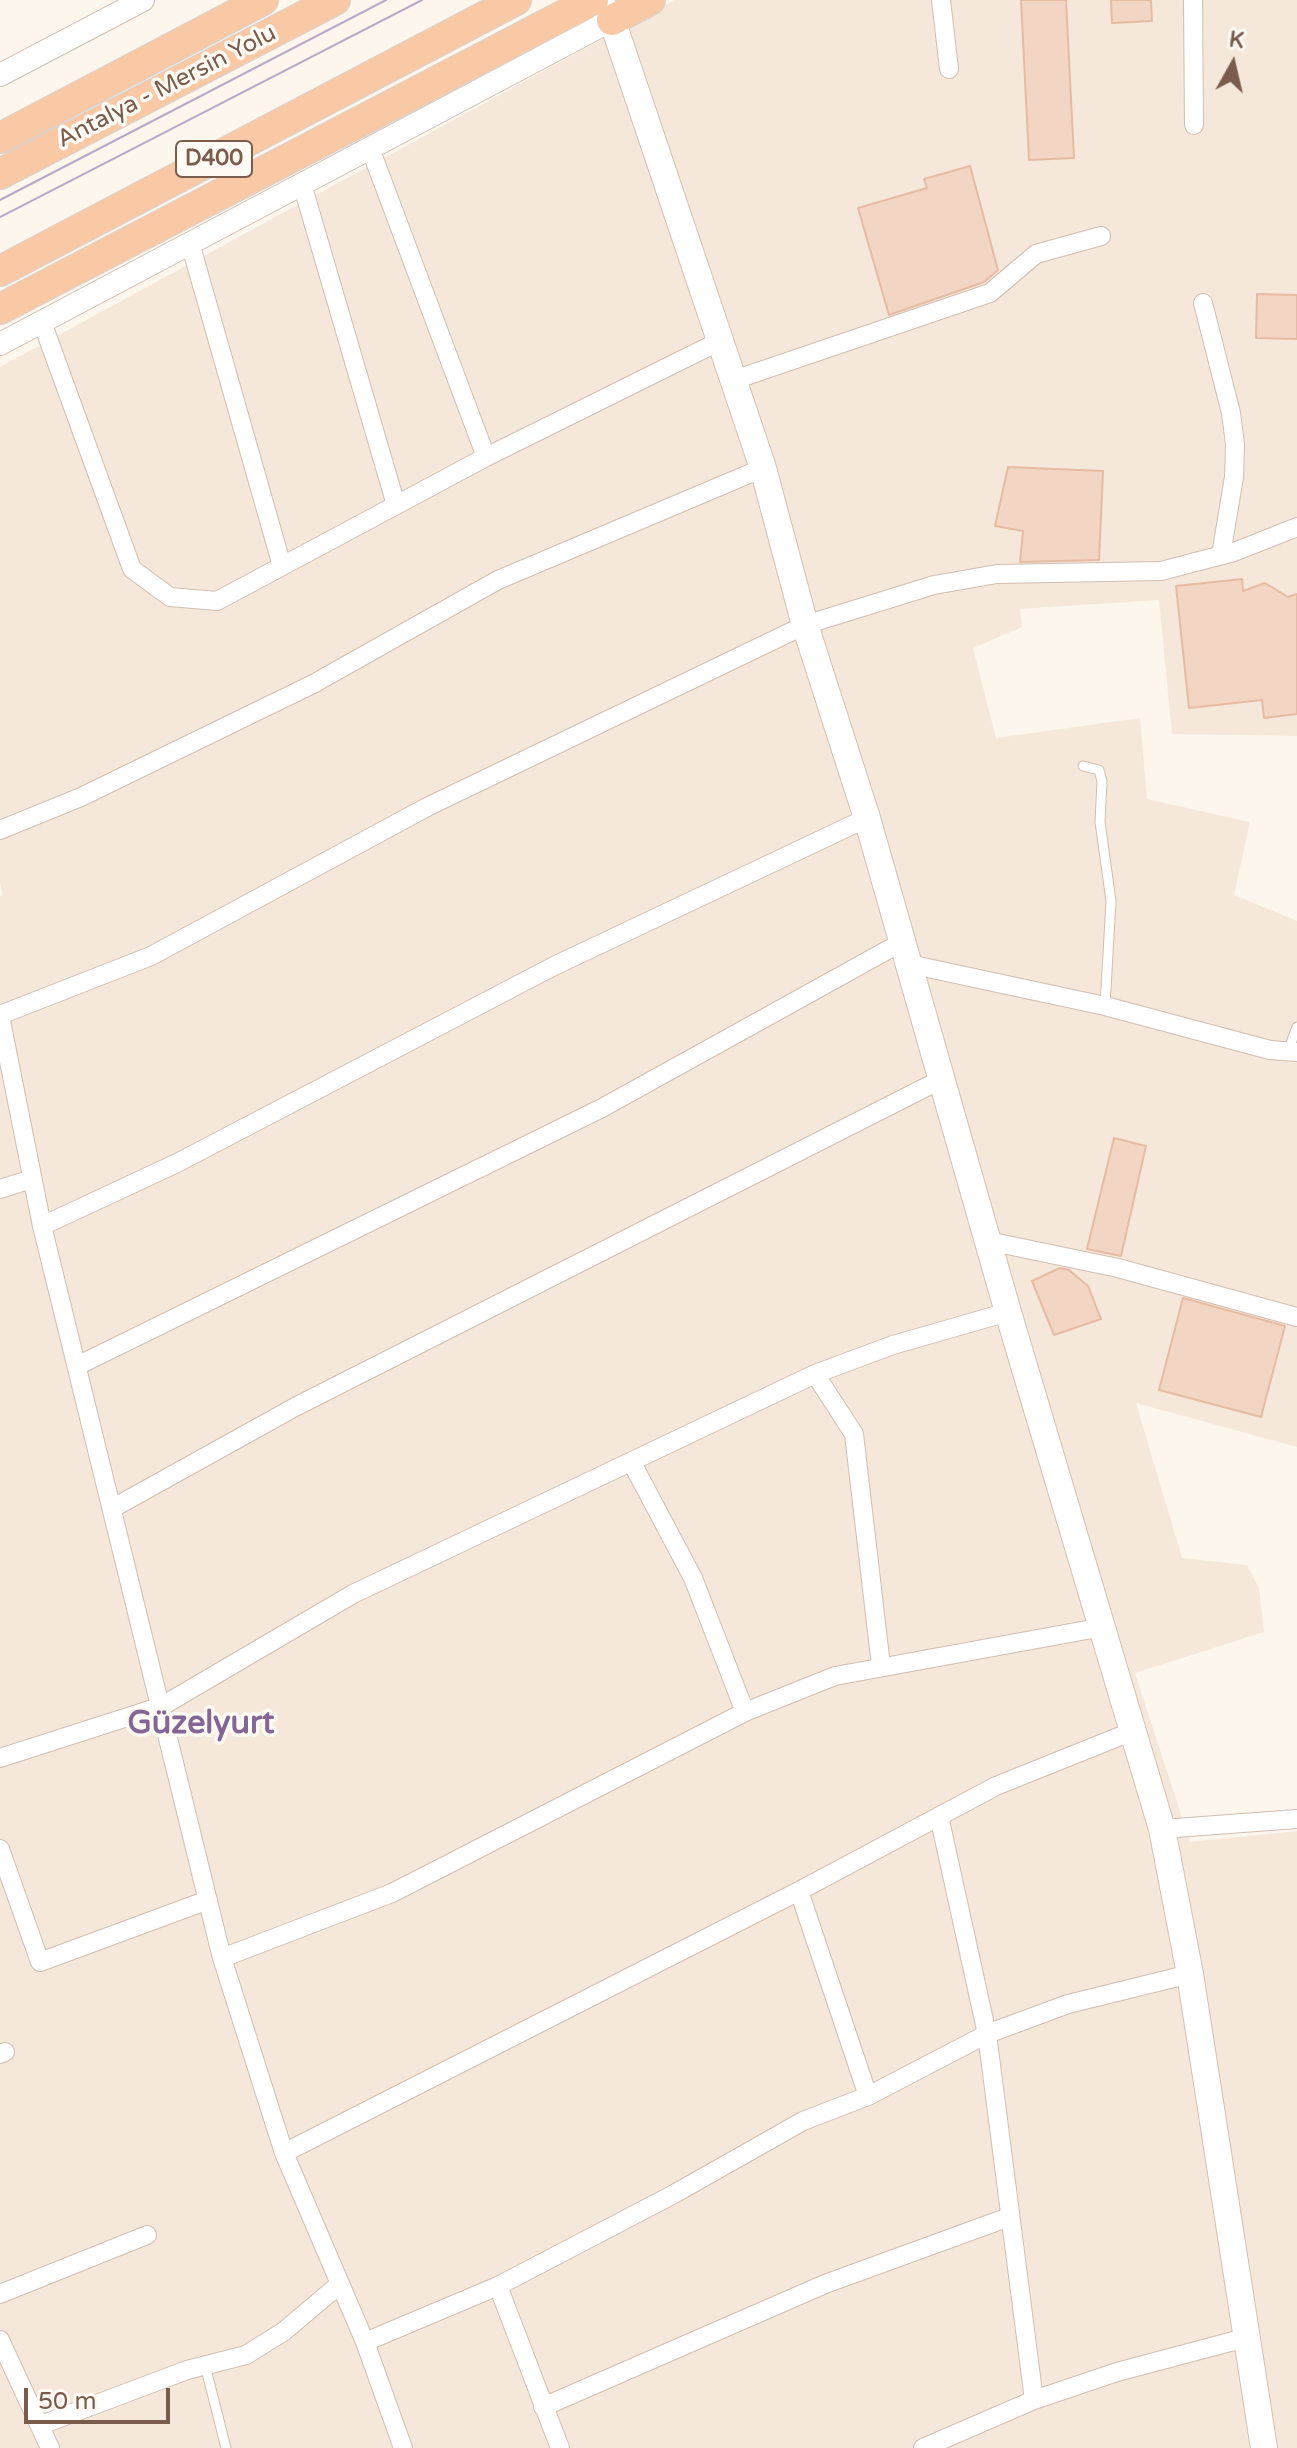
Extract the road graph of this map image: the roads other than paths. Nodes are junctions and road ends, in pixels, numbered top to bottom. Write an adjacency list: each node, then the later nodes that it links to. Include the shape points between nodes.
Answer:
1 (143, 0): 10 (street)
2 (263, 0): 12 (highway)
3 (335, 0): 14 (highway, Antalya - Mersin Yolu)
4 (516, 0): 18 (highway, D400)
5 (650, 0): 8 (highway)
6 (941, 0): 9 (street)
7 (1193, 0): 11 (street)
8 (601, 7): 13 (street); 20 (highway); 22 (main road)
9 (949, 69)
10 (0, 75)
11 (1194, 125)
12 (0, 138)
13 (370, 148): 15 (street); 25 (street)
14 (0, 174)
15 (302, 184): 17 (street); 27 (street)
16 (1101, 236): 24 (street, via 1036,254 990,293)
17 (190, 243): 21 (street); 30 (street)
18 (0, 271)
19 (1203, 303): 29 (street, via 1235,444)
20 (0, 309)
21 (42, 322): 23 (street); 30 (street, via 132,569 170,597 217,601)
22 (720, 341): 24 (main road); 25 (street)
23 (0, 344)
24 (734, 380): 26 (main road)
25 (486, 457): 27 (street)
26 (763, 468): 31 (main road); 34 (street, via 498,580 313,684 81,797)
27 (396, 505): 30 (street)
28 (1297, 527): 29 (street)
29 (1221, 555): 31 (street, via 1148,572 997,574 934,585)
30 (282, 566)
31 (805, 625): 33 (main road); 37 (street, via 427,807 151,956)
32 (1083, 766): 36 (lane, via 1099,770 1102,781 1100,822 1111,901)
33 (867, 818): 35 (main road); 43 (street, via 554,966 177,1163)
34 (0, 830)
35 (906, 953): 36 (street); 40 (main road); 47 (street)
36 (1105, 1006): 39 (street)
37 (0, 1016): 41 (street)
38 (1297, 1027): 39 (lane)
39 (1292, 1052)
40 (942, 1079): 44 (main road); 50 (street, via 295,1407)
41 (32, 1179): 42 (street); 43 (street)
42 (0, 1189)
43 (42, 1226): 47 (street)
44 (988, 1241): 45 (main road); 46 (street, via 1118,1268)
45 (1008, 1312): 48 (street); 51 (main road)
46 (1297, 1317)
47 (77, 1366): 50 (street)
48 (815, 1374): 49 (street); 52 (street, via 854,1434)
49 (632, 1463): 53 (street, via 353,1594); 54 (street, via 693,1578)
50 (113, 1508): 53 (street)
51 (1103, 1627): 52 (street); 55 (main road)
52 (881, 1666): 54 (street, via 835,1676)
53 (162, 1706): 56 (street); 62 (street)
54 (745, 1712): 63 (street, via 392,1893)
55 (1133, 1731): 57 (street, via 996,1786); 59 (main road)
56 (0, 1758)
57 (939, 1816): 61 (street); 65 (street)
58 (1297, 1819): 59 (street)
59 (1162, 1829): 64 (main road)
60 (0, 1849): 62 (street, via 40,1962)
61 (799, 1891): 66 (street); 67 (street)
62 (208, 1900): 63 (street)
63 (222, 1958): 67 (street)
64 (1190, 1974): 65 (street, via 1068,2004); 73 (main road)
65 (987, 2034): 66 (street); 68 (street)
66 (868, 2096): 71 (street, via 803,2121)
67 (284, 2153): 70 (street)
68 (1009, 2217): 78 (street); 79 (street, via 825,2284)
69 (147, 2235): 72 (street)
70 (340, 2284): 75 (street); 77 (street, via 246,2355)
71 (498, 2286): 75 (street); 79 (street)
72 (0, 2294)
73 (1245, 2338): 78 (street); 86 (main road)
74 (0, 2340): 76 (street)
75 (365, 2342): 83 (street)
76 (5, 2364): 80 (street)
77 (205, 2365): 80 (street); 82 (lane)
78 (1034, 2400): 85 (street)
79 (543, 2407): 84 (street)
80 (41, 2425): 81 (street)
81 (50, 2448)
82 (226, 2448)
83 (403, 2448)
84 (560, 2448)
85 (923, 2448)
86 (1264, 2448)

